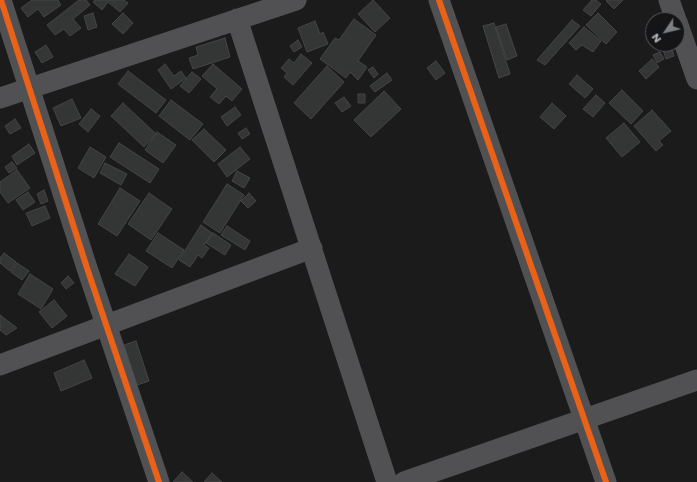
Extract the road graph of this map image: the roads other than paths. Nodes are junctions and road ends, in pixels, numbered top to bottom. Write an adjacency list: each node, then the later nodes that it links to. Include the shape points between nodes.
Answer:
1 (1, 0): 9 (street)
2 (296, 0): 6 (street)
3 (439, 0): 15 (street)
4 (669, 0): 5 (street)
5 (674, 12)
6 (237, 19): 9 (street); 11 (street)
7 (685, 44): 8 (street)
8 (697, 79)
9 (29, 89): 10 (street); 12 (street)
10 (0, 98)
11 (312, 248): 12 (street); 17 (street)
12 (106, 325): 13 (street); 16 (street)
13 (0, 365)
14 (697, 380): 15 (street)
15 (584, 418): 18 (street); 19 (street)
16 (159, 482)
17 (387, 482)
18 (404, 482)
19 (606, 482)

